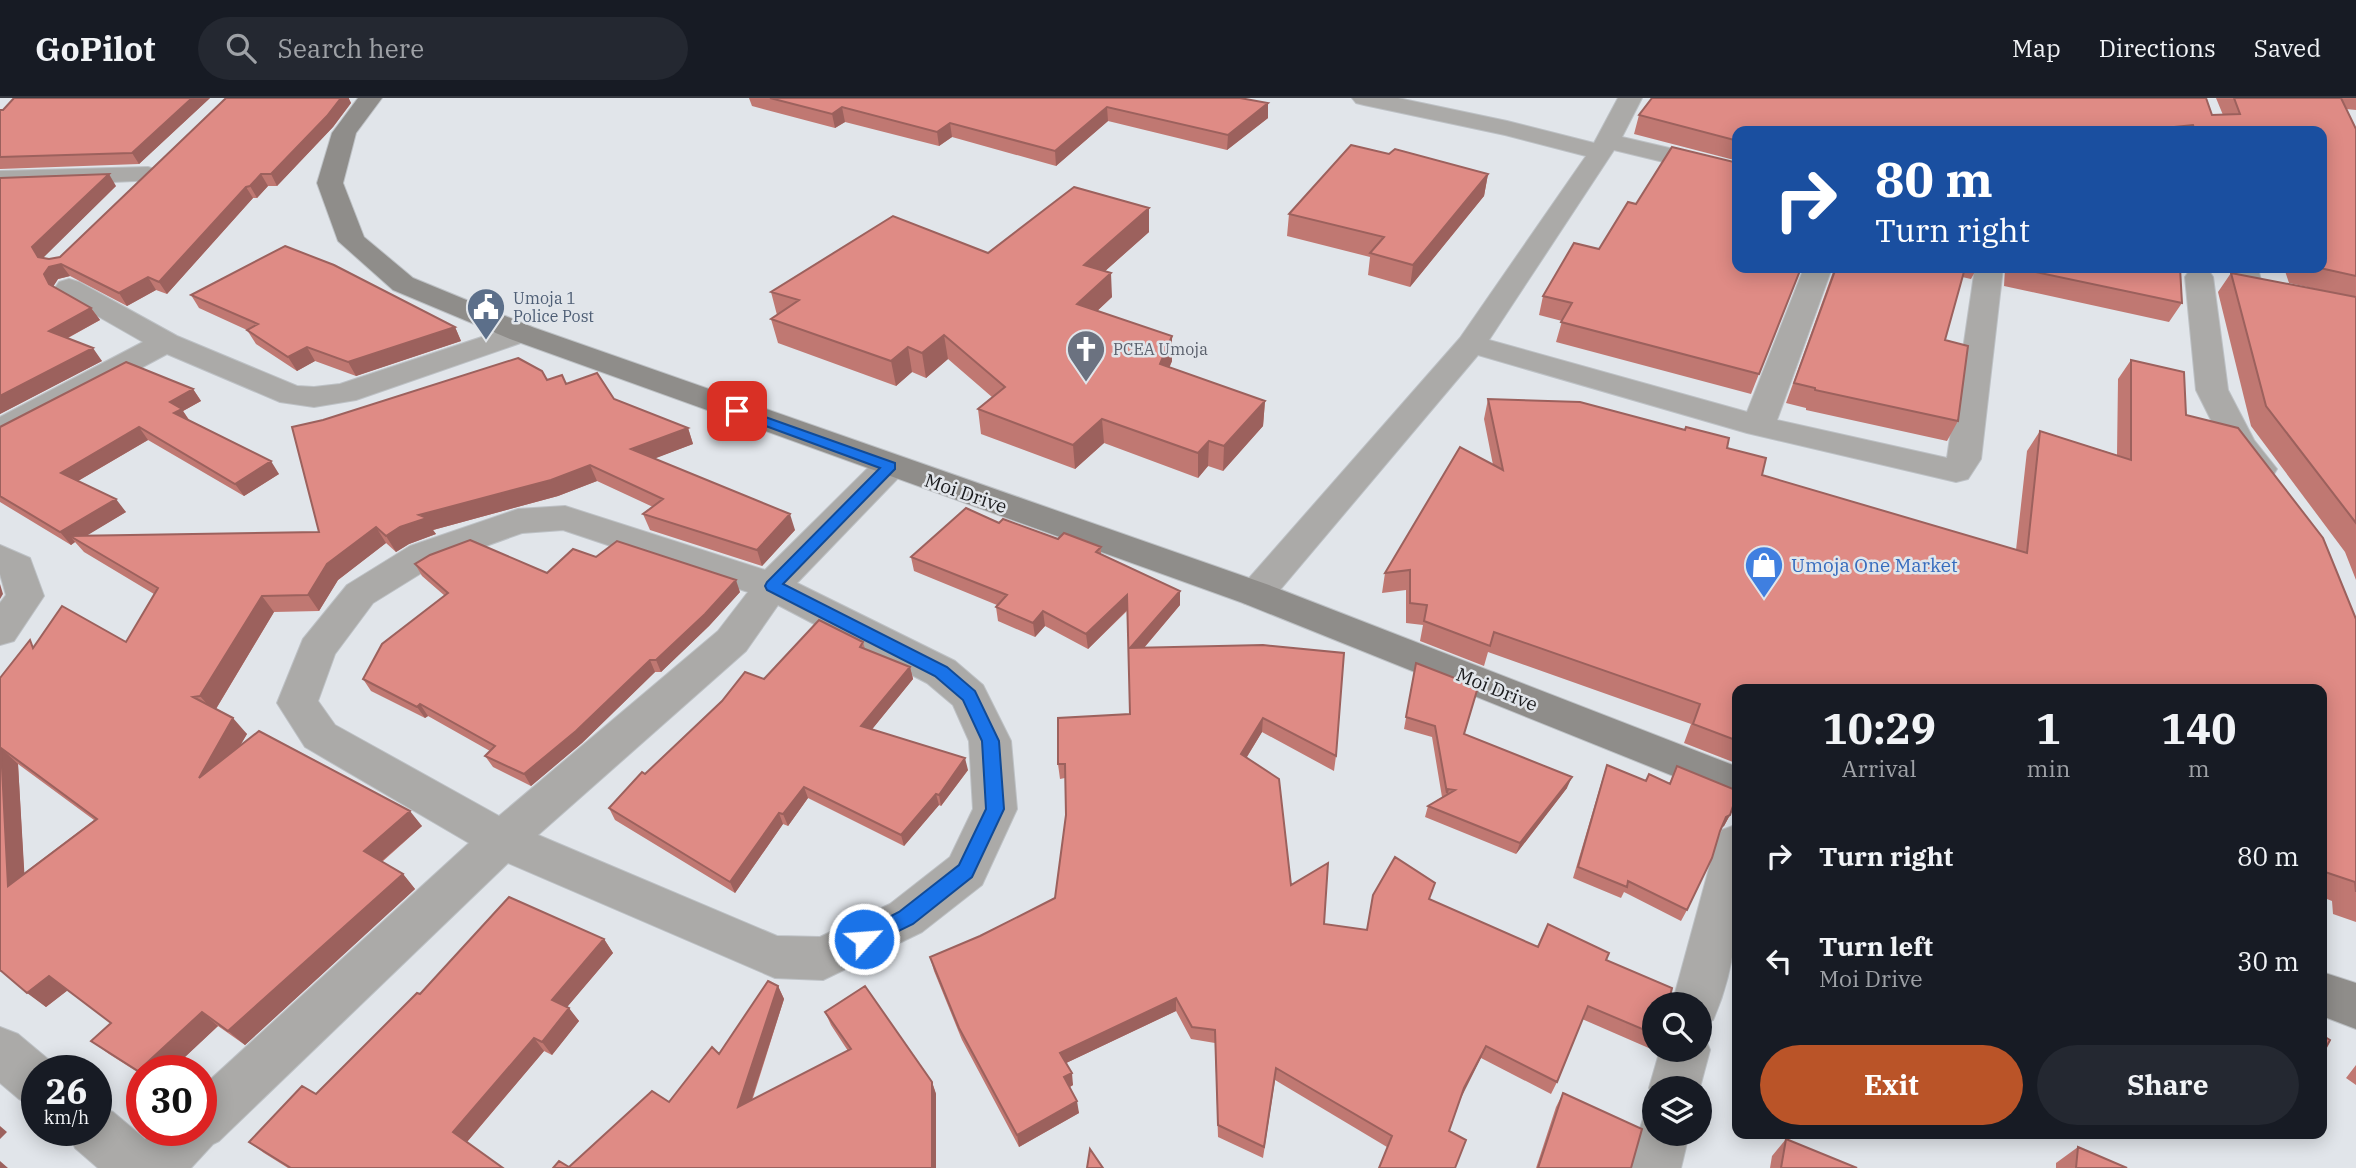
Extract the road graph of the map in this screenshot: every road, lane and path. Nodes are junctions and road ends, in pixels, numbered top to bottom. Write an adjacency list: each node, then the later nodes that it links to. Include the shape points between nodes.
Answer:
1 (370, 98): 14 (street, Moi Drive, via 344,133 330,183 352,241 403,284)
2 (1364, 98): 4 (street)
3 (1630, 98): 4 (street)
4 (1604, 147): 6 (street); 16 (street)
5 (168, 155): 7 (street)
6 (1732, 171)
7 (148, 174): 8 (street); 9 (street)
8 (0, 179)
9 (118, 203)
10 (1816, 273): 17 (street)
11 (1988, 273): 17 (street, via 1964,459 1956,471)
12 (2256, 281): 20 (street, via 2186,274 2211,390 2240,444)
13 (69, 288): 15 (street)
14 (521, 333): 15 (street, via 345,393 314,397 291,395); 19 (street, Moi Drive)
15 (166, 342): 18 (street)
16 (1471, 344): 17 (street); 23 (street)
17 (1759, 426)
18 (0, 430)
19 (890, 466): 22 (street); 23 (street, Moi Drive)
20 (2283, 499)
21 (0, 558): 24 (street, via 17,567 25,596)
22 (772, 586): 26 (street, via 732,641); 26 (street, via 565,518 518,521 423,555 360,594 317,649 297,703 320,736); 26 (street, via 941,672 969,696 990,741 995,809 965,871 906,918 823,959 775,957)
23 (1256, 594): 25 (street, Moi Drive)
24 (0, 631)
25 (1732, 783)
26 (502, 840): 33 (street)
27 (1732, 867): 28 (street)
28 (1699, 992)
29 (2327, 996): 30 (street)
30 (2356, 1006)
31 (0, 1051): 32 (street)
32 (21, 1069)
33 (217, 1108)
34 (112, 1145): 37 (street)
35 (176, 1146): 38 (street)
36 (1660, 1146): 39 (street)
37 (139, 1168)
38 (153, 1168)
39 (1654, 1168)

